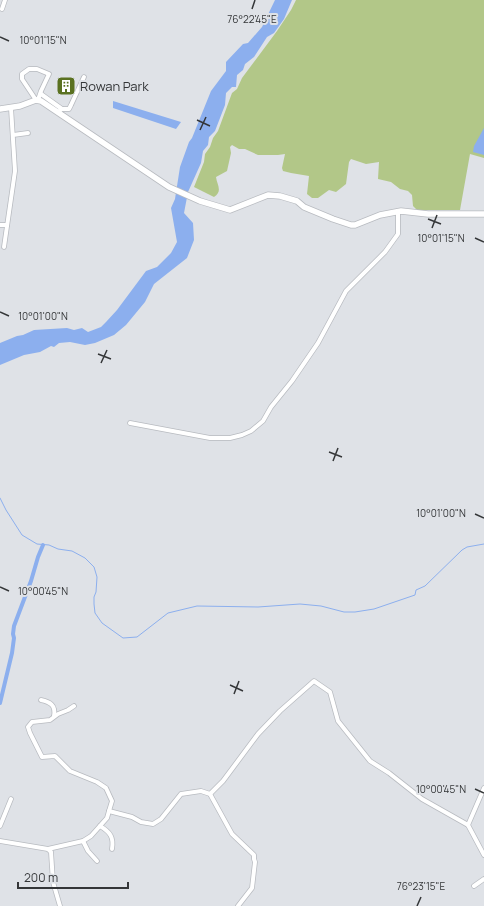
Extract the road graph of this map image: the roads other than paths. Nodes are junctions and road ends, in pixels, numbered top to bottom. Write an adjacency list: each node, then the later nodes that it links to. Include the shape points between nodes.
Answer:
1 (5, 0): 2 (street)
2 (2, 9)
3 (84, 77): 8 (street, via 71,105)
4 (41, 94): 5 (street); 5 (street, via 49,74 29,69 22,74 22,79); 8 (street)
5 (37, 100): 6 (main road); 8 (main road)
6 (11, 108): 7 (main road); 10 (street)
7 (0, 109)
8 (60, 111): 11 (main road, via 169,187 200,201 230,210 268,195 290,199 351,225)
9 (28, 133): 10 (street)
10 (13, 135): 14 (street, via 15,171)
11 (398, 212): 12 (main road); 16 (street, via 398,234 385,252 346,291 318,343 263,421 251,431 230,438 210,438)
12 (484, 214)
13 (0, 225): 14 (street)
14 (7, 225): 15 (street)
15 (4, 247)
16 (130, 423)
17 (41, 700): 19 (street, via 52,704)
18 (74, 706): 19 (street)
19 (54, 716): 23 (street, via 50,720 32,722 28,727 38,752 42,757 55,756 70,771 104,786 112,801)
20 (484, 788): 24 (street)
21 (210, 794): 23 (street, via 201,791 181,794 161,819 153,824); 24 (street, via 223,781 258,734 314,681 330,692 338,721 370,761 422,799); 36 (street, via 232,834 254,855 252,888)
22 (11, 799): 25 (street)
23 (109, 811): 26 (street)
24 (468, 825): 31 (street)
25 (0, 826)
26 (100, 826): 28 (street); 30 (street, via 112,836)
27 (0, 841): 29 (street)
28 (83, 841): 29 (street); 32 (street)
29 (48, 849): 35 (street, via 51,852 52,882)
30 (112, 849)
31 (484, 855)
32 (97, 861)
33 (484, 880): 34 (street)
34 (474, 886)
35 (60, 906)
36 (238, 906)

